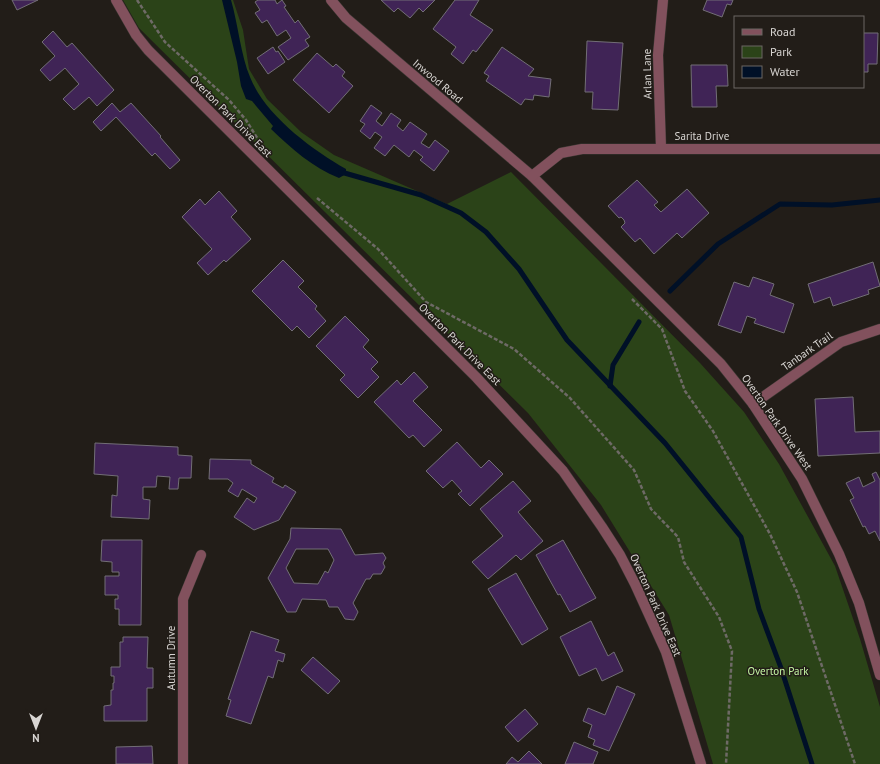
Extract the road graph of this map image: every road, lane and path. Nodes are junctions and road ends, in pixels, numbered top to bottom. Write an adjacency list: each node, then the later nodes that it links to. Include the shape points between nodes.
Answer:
1 (116, 0): 16 (street, Overton Park Drive East, via 136,35 148,50 476,377 563,470 620,555 638,591 666,652)
2 (137, 0): 5 (path, via 165,42 229,100)
3 (331, 0): 8 (street, Inwood Road, via 346,18)
4 (663, 0): 6 (street, Arlan Lane, via 658,55)
5 (261, 144)
6 (661, 148): 7 (street, Sarita Drive); 8 (street, Sarita Drive, via 571,150 552,159)
7 (880, 149)
8 (532, 176): 12 (street, Overton Park Drive West, via 705,346)
9 (313, 195): 17 (path, via 378,250 426,302 514,349 570,398 634,470 651,509 678,537 684,562 719,617 732,651)
10 (632, 299): 18 (path, via 662,329 685,391 713,431 777,548 808,621)
11 (880, 329): 12 (street, Tanbark Trail, via 841,342)
12 (752, 404): 14 (street, Overton Park Drive West, via 802,479 839,554 859,603)
13 (201, 555): 15 (street, Autumn Drive, via 183,599)
14 (880, 675)
15 (183, 764)
16 (701, 764)
17 (726, 764)
18 (855, 764)

